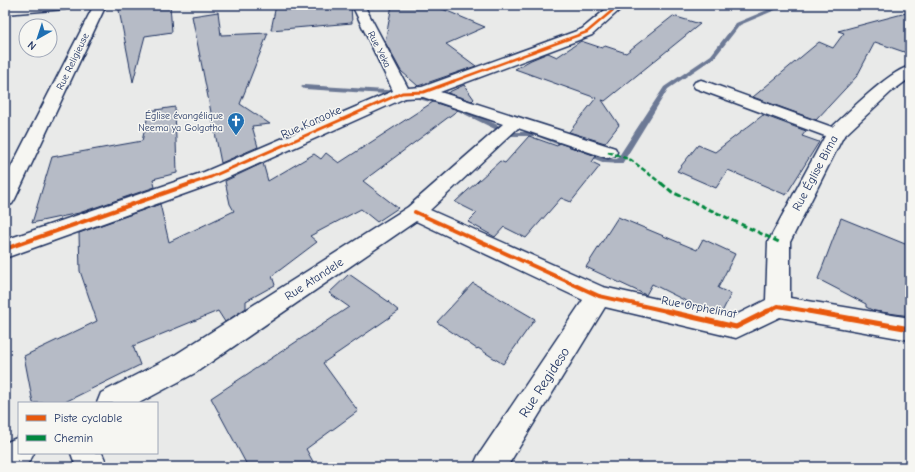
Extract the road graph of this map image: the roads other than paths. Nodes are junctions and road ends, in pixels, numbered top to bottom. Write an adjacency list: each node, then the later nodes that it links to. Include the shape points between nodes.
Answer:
1 (65, 5): 5 (street)
2 (100, 5): 13 (street, Rue Religieuse)
3 (358, 5): 9 (street, Rue Yeka)
4 (619, 5): 8 (street, Rue Karaoke, via 587,32)
5 (5, 10)
6 (910, 71): 11 (street, Rue Église Bima, via 885,89)
7 (702, 85): 11 (street)
8 (424, 92): 9 (street, Rue Karaoke); 10 (street)
9 (402, 93): 15 (street, Rue Karaoke, via 211,177)
10 (508, 129): 12 (street); 14 (street, Rue Atandele)
11 (834, 134): 17 (street, Rue Église Bima, via 779,242)
12 (608, 152)
13 (5, 199)
14 (415, 212): 16 (street, Rue Orphelinat); 19 (street, Rue Atandele, via 185,364)
15 (5, 248)
16 (599, 296): 17 (street, Rue Orphelinat, via 736,327); 24 (street, Rue Regideso)
17 (778, 306): 18 (street)
18 (910, 329)
19 (113, 402)
20 (18, 453): 22 (street)
21 (86, 454): 23 (street)
22 (5, 460)
23 (92, 467)
24 (489, 467)

